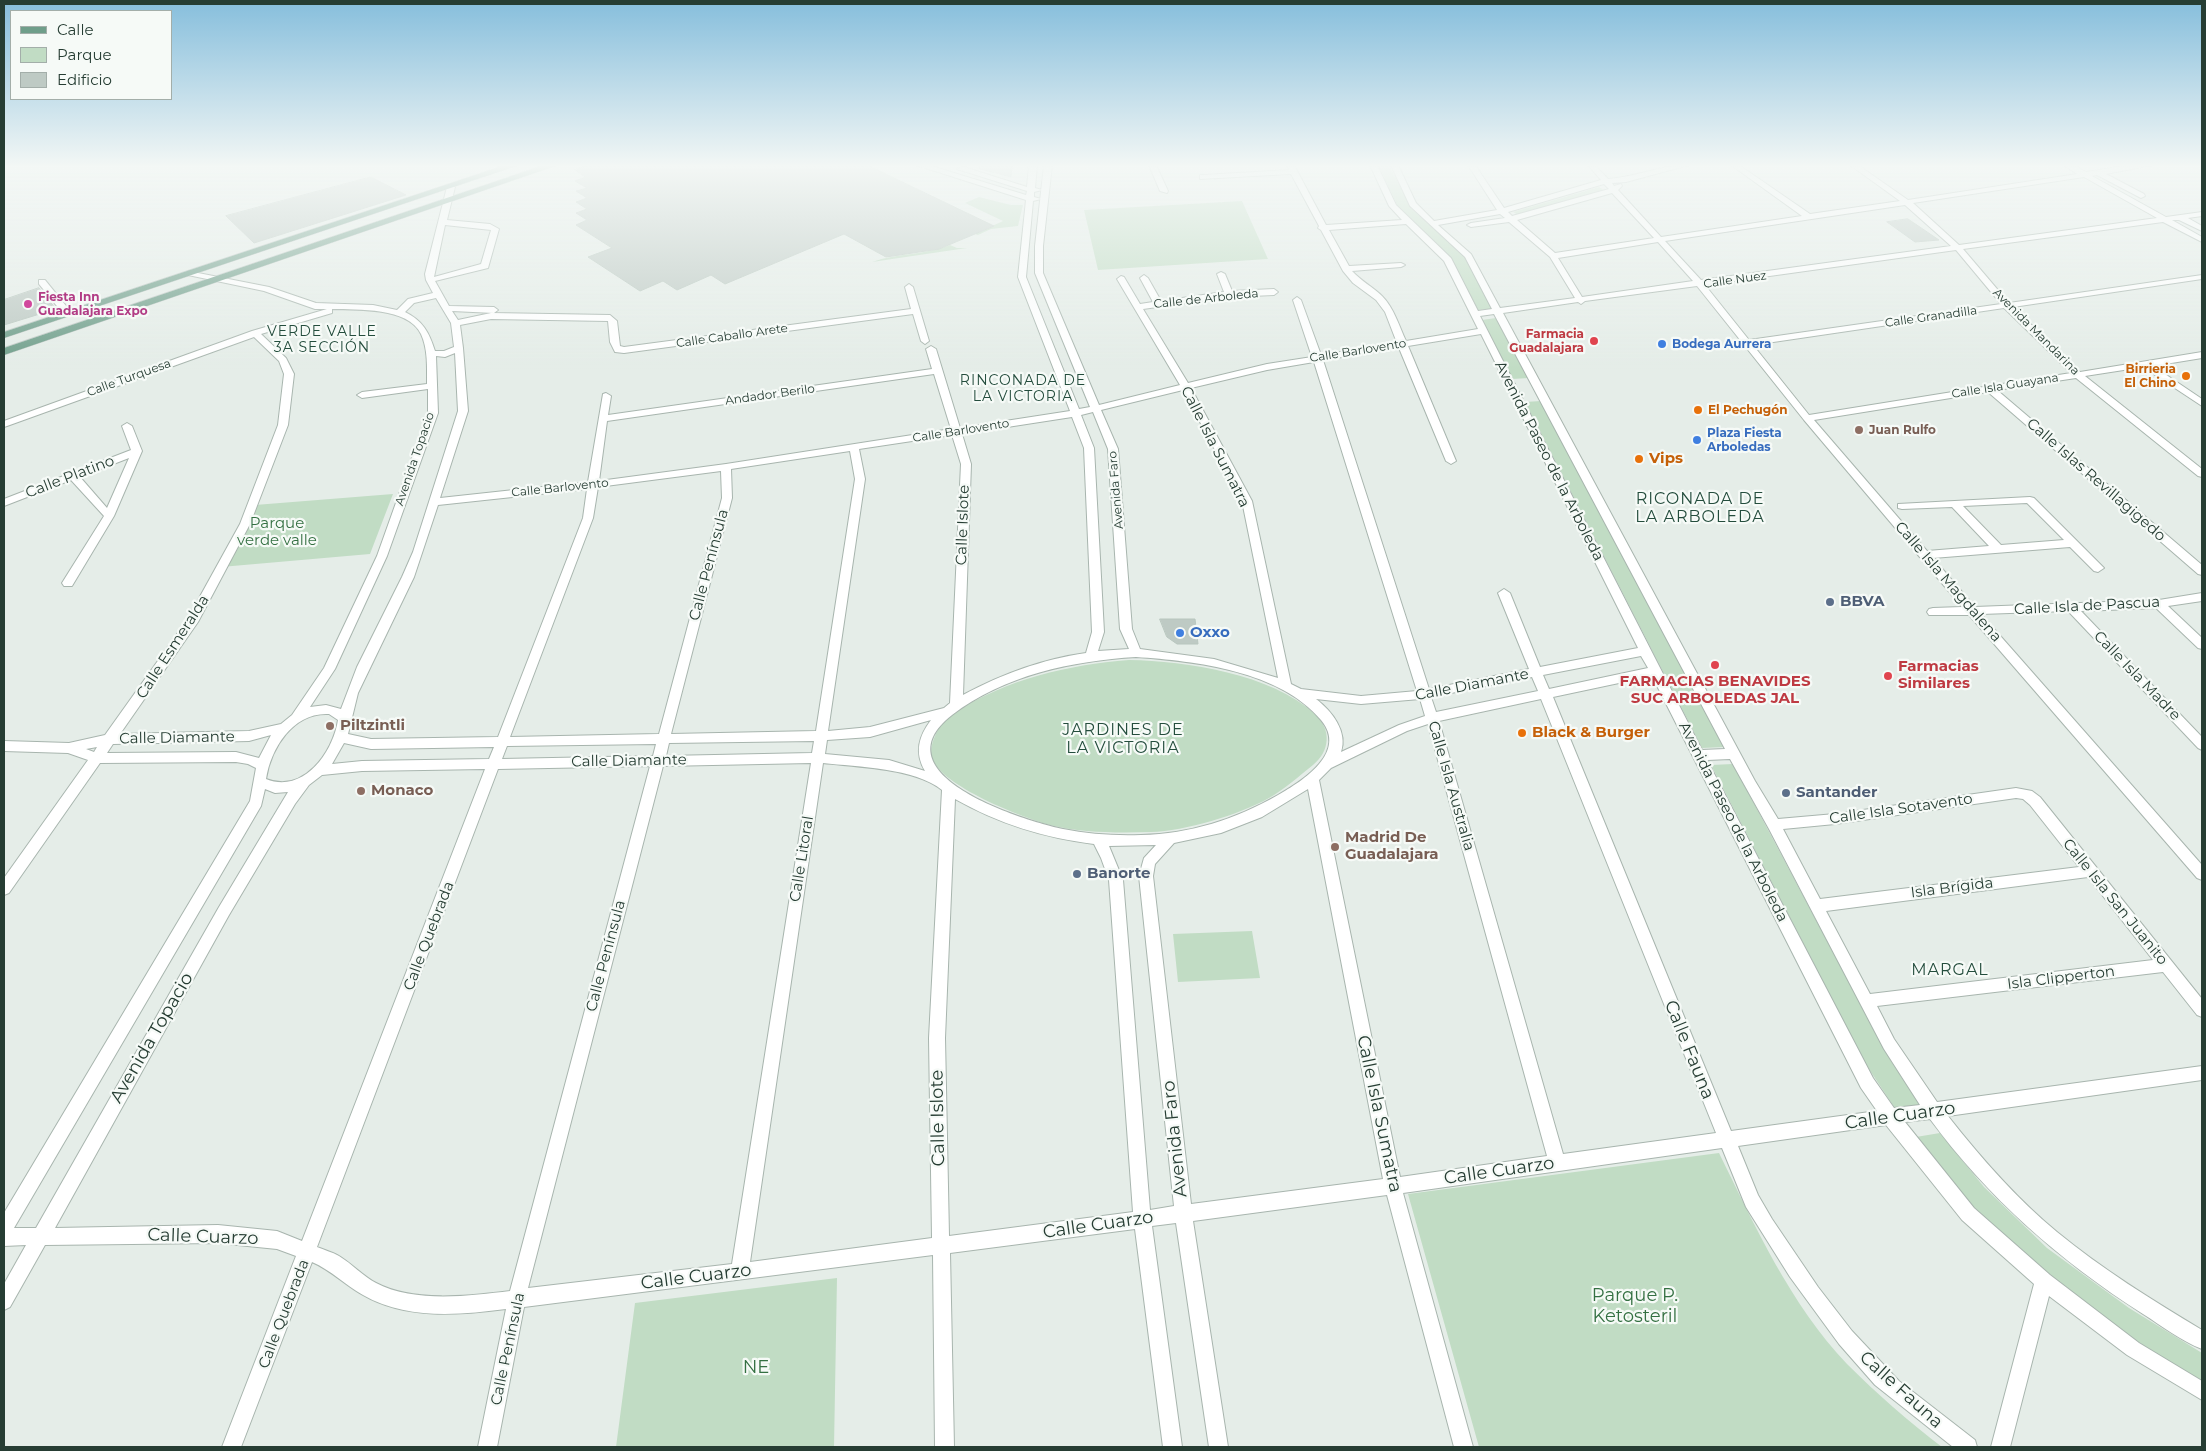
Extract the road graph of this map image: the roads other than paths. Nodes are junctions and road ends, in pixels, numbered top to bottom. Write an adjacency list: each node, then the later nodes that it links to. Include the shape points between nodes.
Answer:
1 (323, 233): 23 (main road)
2 (333, 233): 25 (main road)
3 (344, 233): 28 (main road)
4 (438, 233): 29 (street)
5 (494, 233): 29 (street, via 485,266)
6 (1025, 233): 73 (street, Avenida Faro, via 1022,277)
7 (1041, 233): 72 (street, Avenida Faro, via 1039,273)
8 (1325, 233): 22 (street)
9 (1419, 233): 49 (street, Avenida Paseo de la Arboleda, via 1448,260)
10 (1442, 233): 46 (street, Avenida Paseo de la Arboleda, via 1468,256)
11 (1527, 233): 20 (street)
12 (1653, 233): 17 (street, Calle Isla Magdalena)
13 (1699, 233): 17 (street)
14 (1941, 233): 19 (street, Avenida Mandarina)
15 (2071, 233): 19 (street, Calle Nuez)
16 (2190, 233): 18 (street)
17 (1659, 239): 20 (street); 32 (street, Calle Isla Magdalena)
18 (2202, 240)
19 (1959, 249): 32 (street, Calle Nuez); 42 (street, Avenida Mandarina)
20 (1552, 256): 38 (street)
21 (1401, 265): 22 (street)
22 (1346, 269): 57 (street, via 1379,298)
23 (191, 273): 25 (street, Avenida Topacio); 48 (main road)
24 (1221, 274): 35 (street)
25 (204, 276): 28 (street, Avenida Topacio); 55 (main road)
26 (2202, 277): 42 (street, Calle Granadilla)
27 (1144, 278): 40 (street)
28 (218, 279): 39 (street, Avenida Topacio, via 266,289); 59 (main road)
29 (430, 280): 36 (street, Avenida Topacio)
30 (1121, 280): 41 (street, Calle Isla Sumatra)
31 (42, 282): 48 (street)
32 (1700, 284): 38 (street, Calle Nuez); 56 (street, Calle Isla Magdalena)
33 (909, 287): 45 (street, Calle Islote)
34 (1274, 292): 35 (street, Calle de Arboleda)
35 (1229, 294): 40 (street, Calle de Arboleda)
36 (439, 296): 44 (street, Avenida Topacio); 47 (street, via 412,300 403,306)
37 (1297, 300): 62 (street, Calle Isla Australia)
38 (1580, 300): 46 (street, Calle Nuez)
39 (303, 303): 43 (street, Avenida Topacio); 53 (street, Calle Turquesa, via 298,313)
40 (1158, 304): 41 (street, Calle de Arboleda)
41 (1137, 306): 67 (street, Calle Isla Sumatra)
42 (2007, 306): 56 (street, Calle Granadilla); 65 (street, Avenida Mandarina)
43 (338, 308): 47 (street, Avenida Topacio, via 373,308); 53 (street, Calle Turquesa)
44 (446, 308): 50 (street, Calle Caballo Arete, via 561,313); 51 (street, Avenida Topacio)
45 (916, 311): 50 (street, Calle Caballo Arete, via 624,350 614,346 612,319); 64 (street, Calle Islote)
46 (1498, 311): 49 (street, Calle Nuez); 124 (street, Avenida Paseo de la Arboleda)
47 (400, 313): 60 (street, Avenida Topacio, via 414,321 424,333)
48 (68, 314): 54 (main road)
49 (1474, 314): 52 (street, Avenida Paseo de la Arboleda)
50 (573, 317): 51 (street, Calle Caballo Arete, via 491,316)
51 (455, 323): 58 (street, Avenida Topacio)
52 (1483, 331): 57 (street, Calle Barlovento); 104 (street, Avenida Paseo de la Arboleda)
53 (255, 333): 76 (street, Calle Turquesa); 119 (street, Calle Esmeralda, via 287,367 283,425 245,524 192,622)
54 (4, 335)
55 (4, 343)
56 (1748, 343): 74 (street, Calle Isla Magdalena)
57 (1403, 344): 62 (street, Calle Barlovento); 81 (street)
58 (459, 348): 60 (street, via 445,354); 86 (street, Avenida Topacio, via 462,411)
59 (4, 352)
60 (431, 353): 66 (street, Avenida Topacio)
61 (2202, 355): 63 (street, Calle Isla Guayana)
62 (1317, 357): 67 (street, Calle Barlovento); 111 (street, Calle Isla Australia)
63 (2145, 364): 65 (street, Calle Isla Guayana); 71 (street)
64 (937, 371): 75 (street, Andador Berilo); 78 (street, Calle Islote)
65 (2078, 375): 68 (street, Calle Isla Guayana); 83 (street, Avenida Mandarina)
66 (432, 386): 69 (street); 115 (street, Avenida Topacio, via 433,413 382,556 329,670)
67 (1185, 386): 72 (street, Calle Barlovento); 109 (street, Calle Isla Sumatra, via 1247,501)
68 (1990, 388): 74 (street, Calle Isla Guayana); 95 (street, Calle Islas Revillagigedo)
69 (362, 395)
70 (606, 396): 75 (street, Calle Quebrada)
71 (2202, 403)
72 (1096, 409): 73 (street, Calle Barlovento); 105 (street, Avenida Faro, via 1113,449 1126,629)
73 (1076, 413): 78 (street, Calle Barlovento); 106 (street, Avenida Faro, via 1090,455 1098,632)
74 (1807, 418): 93 (street, Calle Isla Magdalena)
75 (602, 419): 85 (street, Calle Quebrada)
76 (4, 424)
77 (127, 426): 80 (street)
78 (956, 432): 79 (street, Calle Barlovento); 112 (street, Calle Islote, via 966,464)
79 (854, 447): 82 (street, Calle Barlovento); 116 (street, Calle Litoral, via 860,479)
80 (137, 451): 84 (street, Calle Platino); 90 (street)
81 (1451, 461)
82 (726, 467): 85 (street, Calle Barlovento); 118 (street, Calle Península, via 727,498)
83 (2202, 474)
84 (73, 476): 87 (street, Calle Platino); 90 (street)
85 (592, 485): 86 (street, Calle Barlovento); 120 (street, Calle Quebrada, via 588,518)
86 (434, 502): 114 (street, Avenida Topacio, via 408,577 363,667)
87 (4, 503)
88 (1954, 503): 89 (street); 91 (street, via 2030,500); 92 (street)
89 (1902, 506)
90 (109, 516): 96 (street)
91 (2074, 543): 92 (street); 94 (street)
92 (1999, 550): 93 (street)
93 (1924, 555): 101 (street, Calle Isla Magdalena)
94 (2098, 568)
95 (2202, 571)
96 (68, 583)
97 (1504, 593): 108 (street, Calle Fauna)
98 (2202, 598): 99 (street, Calle Isla de Pascua)
99 (2159, 604): 100 (street, Calle Isla de Pascua); 103 (street)
100 (2071, 607): 101 (street, Calle Isla de Pascua); 121 (street, Calle Isla Madre)
101 (1972, 611): 102 (street, Calle Isla de Pascua); 141 (street, Calle Isla Magdalena)
102 (1933, 612)
103 (2202, 645)
104 (1645, 651): 107 (street, Avenida Paseo de la Arboleda); 108 (street, Calle Diamante)
105 (1136, 653): 106 (street); 109 (street, via 1224,665)
106 (1091, 656): 112 (street, via 1011,677)
107 (1655, 671): 110 (street, Calle Diamante); 125 (street, Avenida Paseo de la Arboleda)
108 (1536, 673): 110 (street, Calle Fauna); 111 (street, Calle Diamante)
109 (1292, 690): 111 (street, Calle Diamante, via 1377,700); 131 (street, via 1323,712 1337,733 1333,755)
110 (1544, 694): 113 (street, Calle Diamante); 150 (street, Calle Fauna)
111 (1425, 695): 113 (street, Calle Isla Australia)
112 (952, 708): 116 (street, Calle Diamante, via 870,732); 135 (street, via 935,723 924,741 925,761)
113 (1432, 718): 131 (street, Calle Diamante, via 1403,728); 151 (street, Calle Isla Australia)
114 (344, 719): 115 (street, Calle Diamante, via 329,709 312,711); 117 (street, Avenida Topacio)
115 (291, 722): 119 (street, Calle Diamante, via 249,736); 130 (street, Avenida Topacio, via 274,740)
116 (821, 736): 118 (street, Calle Diamante); 127 (street, Calle Litoral)
117 (341, 737): 120 (street, Calle Diamante, via 371,744); 132 (street, Avenida Topacio, via 335,750)
118 (663, 738): 120 (street, Calle Diamante); 128 (street, Calle Península)
119 (111, 739): 123 (street, Calle Diamante); 126 (street, Calle Esmeralda)
120 (504, 740): 129 (street, Calle Quebrada)
121 (2202, 744)
122 (4, 746): 123 (street, Calle Diamante)
123 (69, 748): 126 (street, Calle Diamante)
124 (1734, 754): 125 (street); 137 (street, Avenida Paseo de la Arboleda)
125 (1698, 755): 149 (street, Avenida Paseo de la Arboleda, via 1864,1076)
126 (98, 758): 130 (street, Calle Diamante, via 236,757); 142 (street, Calle Esmeralda)
127 (817, 758): 128 (street, Calle Diamante); 135 (street, Calle Diamante, via 889,765); 160 (street, Calle Litoral)
128 (656, 761): 129 (street, Calle Diamante); 162 (street, Calle Península)
129 (495, 763): 132 (street, Calle Diamante, via 362,766); 159 (street, Calle Quebrada)
130 (262, 765): 134 (street, Avenida Topacio)
131 (1324, 766): 133 (street, Calle Diamante)
132 (312, 775): 134 (street, via 291,787 278,789); 156 (street, Avenida Topacio, via 290,800 224,911)
133 (1312, 778): 138 (street, Calle Diamante, via 1283,799 1248,817 1205,831); 152 (street, Calle Isla Sumatra)
134 (261, 782): 155 (street, Avenida Topacio, via 256,802)
135 (943, 784): 139 (street, Calle Diamante, via 1002,816 1026,825 1078,838); 158 (street, Calle Islote, via 937,1038)
136 (2027, 795): 137 (street, Calle Isla Sotavento, via 2016,792); 140 (street, Calle Isla San Juanito)
137 (1774, 825): 143 (street, Avenida Paseo de la Arboleda)
138 (1171, 837): 139 (street, Calle Diamante); 153 (street, Avenida Faro, via 1149,862 1146,876)
139 (1098, 839): 154 (street, via 1116,880)
140 (2090, 871): 143 (street, Isla Brígida); 144 (street, Calle Isla San Juanito)
141 (2202, 874)
142 (4, 889)
143 (1815, 906): 145 (street, Avenida Paseo de la Arboleda)
144 (2166, 965): 145 (street, Isla Clipperton); 146 (street, Calle Isla San Juanito)
145 (1866, 1001): 148 (street, Avenida Paseo de la Arboleda, via 1906,1072)
146 (2202, 1010)
147 (2202, 1073): 148 (street, Calle Cuarzo)
148 (1934, 1111): 149 (street, Calle Cuarzo); 164 (street, Avenida Paseo de la Arboleda, via 1995,1183 2051,1238 2129,1296)
149 (1891, 1118): 150 (street, Calle Cuarzo); 161 (street, Avenida Paseo de la Arboleda, via 1968,1214)
150 (1726, 1140): 151 (street, Calle Cuarzo); 172 (street, Calle Fauna, via 1752,1201 1790,1264 1837,1327 1883,1378)
151 (1557, 1163): 152 (street, Calle Cuarzo)
152 (1393, 1186): 153 (street, Calle Cuarzo); 171 (street, Calle Isla Sumatra)
153 (1183, 1214): 154 (street, Calle Cuarzo); 170 (street, Avenida Faro)
154 (1142, 1219): 158 (street, Calle Cuarzo); 169 (street)
155 (4, 1229)
156 (40, 1236): 157 (street, Calle Cuarzo); 159 (street, Calle Cuarzo, via 218,1234 277,1240); 163 (street, Avenida Topacio)
157 (4, 1237)
158 (940, 1246): 160 (street, Calle Cuarzo); 168 (street, Calle Islote)
159 (308, 1251): 162 (street, Calle Cuarzo, via 332,1261 369,1289 392,1299 464,1305); 166 (street, Calle Quebrada)
160 (740, 1272): 162 (street, Calle Cuarzo)
161 (2044, 1281): 165 (street, Avenida Paseo de la Arboleda, via 2134,1350); 173 (street)
162 (517, 1298): 167 (street, Calle Península)
163 (4, 1301)
164 (2202, 1340)
165 (2202, 1391)
166 (232, 1447)
167 (488, 1447)
168 (945, 1447)
169 (1173, 1447)
170 (1219, 1447)
171 (1464, 1447)
172 (1968, 1447)
173 (2000, 1447)

